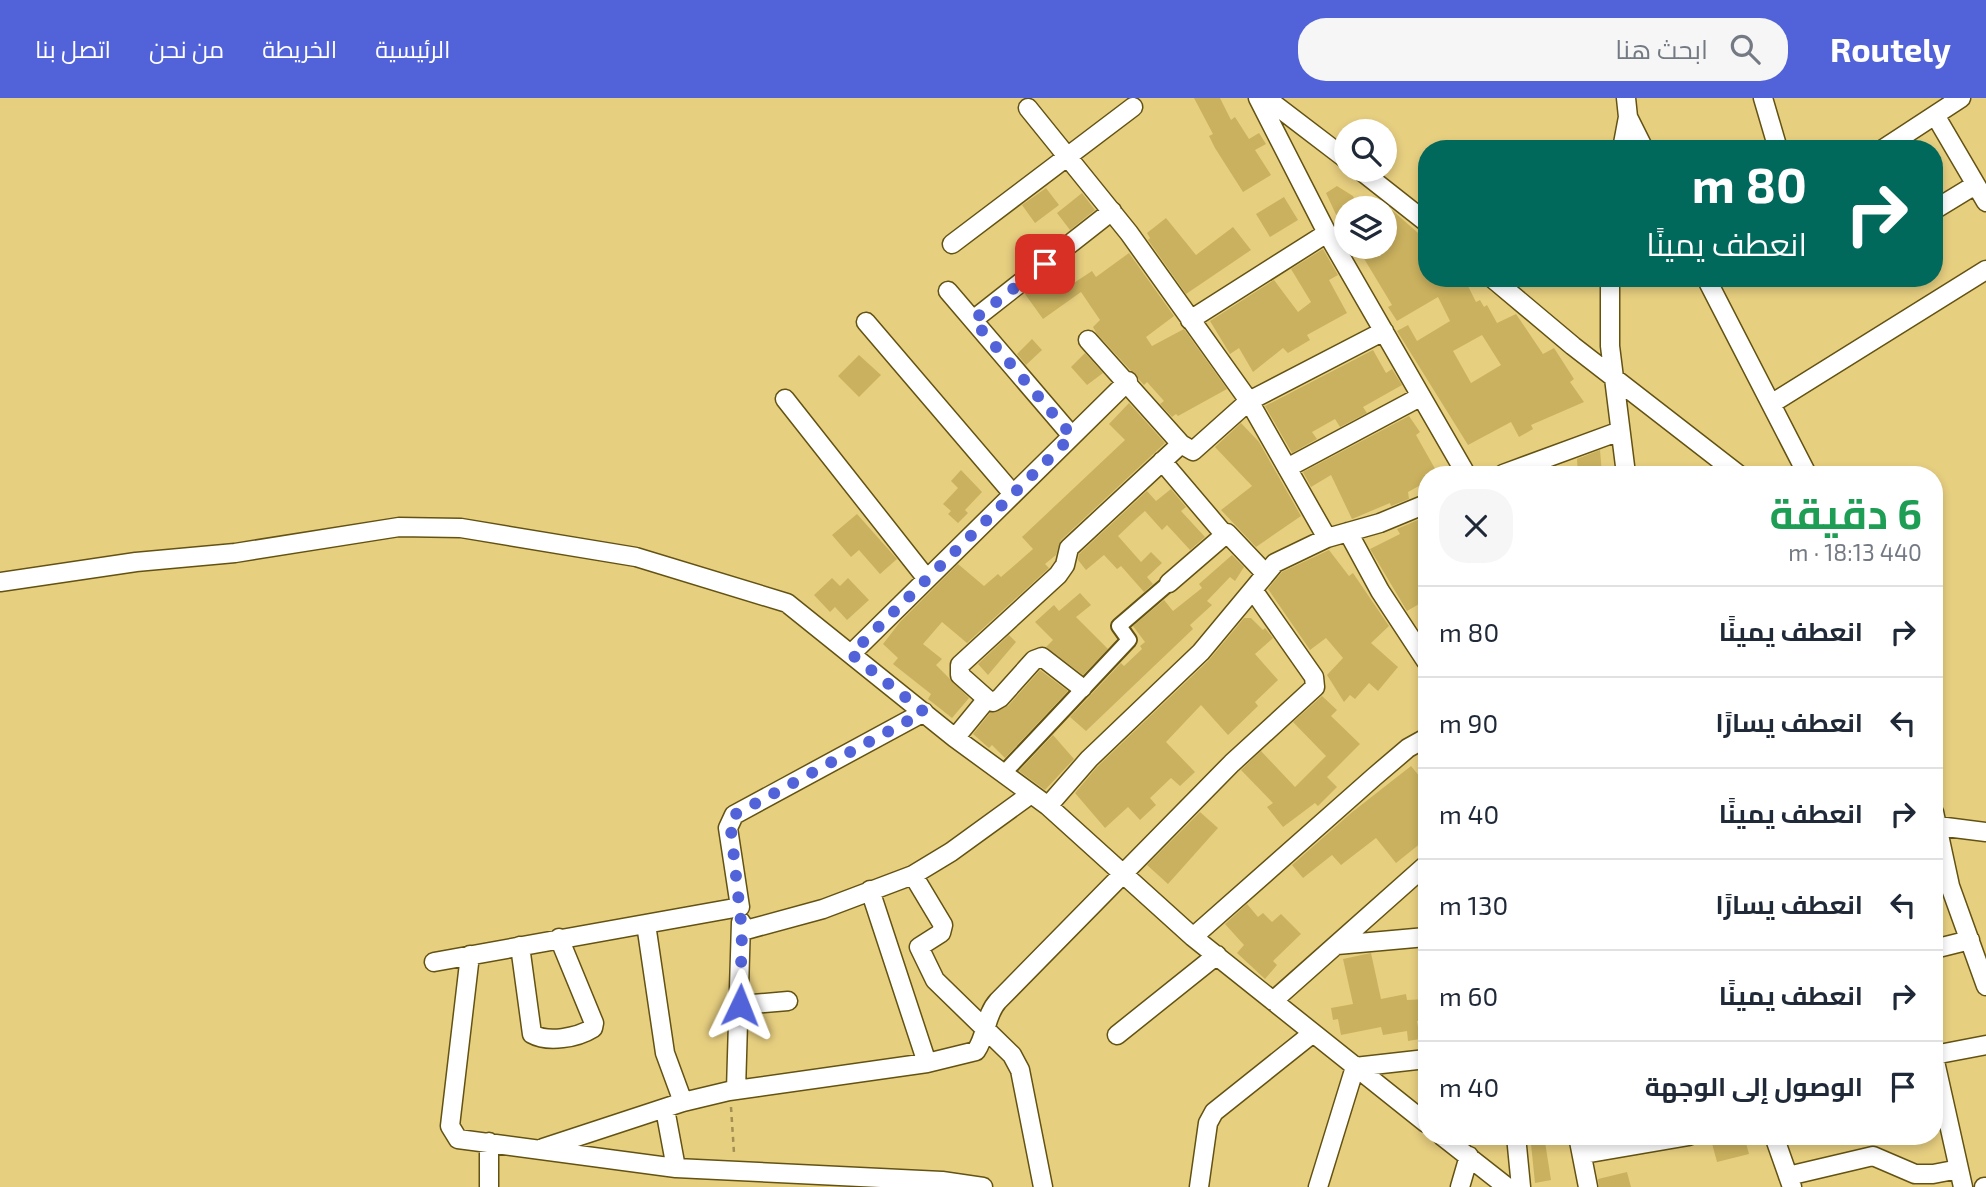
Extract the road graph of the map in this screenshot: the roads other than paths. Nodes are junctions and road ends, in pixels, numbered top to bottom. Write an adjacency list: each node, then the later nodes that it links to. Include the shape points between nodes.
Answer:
1 (1258, 98): 22 (street)
2 (1266, 98): 14 (street)
3 (1626, 98): 9 (street)
4 (1763, 98): 12 (street)
5 (1961, 98): 8 (street)
6 (1133, 107): 15 (street)
7 (1028, 108): 15 (street)
8 (1935, 115): 13 (street); 17 (street)
9 (1628, 117): 10 (street); 11 (street)
10 (1624, 140)
11 (1640, 140)
12 (1775, 140)
13 (1897, 140)
14 (1334, 150)
15 (1070, 158): 20 (street); 23 (street)
16 (1375, 182): 21 (street)
17 (1975, 185): 18 (street); 19 (street)
18 (1986, 202)
19 (1943, 205)
20 (1112, 211): 29 (street); 30 (street)
21 (1418, 216)
22 (1327, 233): 30 (street); 32 (street)
23 (952, 244)
24 (1986, 270): 39 (street)
25 (1503, 287): 34 (street)
26 (1610, 287): 34 (street)
27 (1711, 287): 39 (street)
28 (948, 291): 29 (street)
29 (973, 320): 41 (street)
30 (1190, 320): 38 (street)
31 (866, 322): 50 (street)
32 (1384, 331): 36 (street); 38 (street)
33 (1088, 340): 35 (street)
34 (1613, 375): 40 (street); 47 (street)
35 (1128, 381): 41 (street); 42 (street)
36 (1420, 397): 44 (street); 49 (street)
37 (785, 399): 56 (street)
38 (1249, 401): 42 (street, via 1196,450); 49 (street)
39 (1771, 404): 48 (street)
40 (1620, 431): 45 (street); 46 (street)
41 (1072, 436): 50 (street)
42 (1181, 444): 43 (street)
43 (1162, 461): 53 (street); 63 (street, via 1069,548 1058,575 960,665 960,675)
44 (1460, 466)
45 (1525, 466)
46 (1625, 466)
47 (1728, 466)
48 (1803, 466)
49 (1287, 468): 54 (street)
50 (1013, 494): 56 (street)
51 (1418, 507): 52 (street)
52 (1348, 532): 54 (street); 60 (street)
53 (1224, 534): 55 (street, via 1231,534); 58 (street)
54 (1327, 538): 55 (street)
55 (1264, 572): 59 (street)
56 (927, 579): 61 (street)
57 (0, 582): 61 (street, via 400,527 461,528 636,557 765,594 787,603)
58 (1169, 583): 62 (street, via 1119,626 1129,640)
59 (1253, 590): 69 (street, via 1201,652 1089,759); 75 (street, via 1314,677 1315,687 1241,754)
60 (1418, 649)
61 (851, 654): 64 (street)
62 (1082, 688): 63 (street, via 1046,658 1037,657 1000,698); 67 (street)
63 (986, 699): 65 (street)
64 (924, 712): 65 (street); 77 (street, via 734,815 729,828)
65 (955, 738): 67 (street)
66 (1418, 742): 80 (street)
67 (1003, 774): 68 (street)
68 (1031, 794): 69 (street); 74 (street)
69 (1048, 806): 75 (street)
70 (1943, 821): 71 (street)
71 (1986, 832)
72 (1943, 864): 83 (street)
73 (1418, 872): 84 (street)
74 (913, 875): 76 (street); 94 (street, via 944,930 922,943 919,950 935,980)
75 (1123, 876): 80 (street); 94 (street, via 992,1007)
76 (870, 890): 79 (street, via 779,924); 100 (street)
77 (740, 907): 78 (street); 79 (street)
78 (646, 924): 81 (street); 104 (street, via 665,1053)
79 (742, 931): 93 (street)
80 (1193, 937): 88 (street)
81 (559, 938): 85 (street); 85 (street, via 593,1018 593,1028 586,1032 542,1038 532,1034)
82 (1418, 938): 84 (street)
83 (1970, 940): 86 (street); 90 (street)
84 (1337, 945): 92 (street)
85 (520, 946): 87 (street)
86 (1943, 946)
87 (470, 955): 89 (street); 107 (street, via 450,1126 458,1139)
88 (1217, 955): 92 (street); 96 (street)
89 (434, 962)
90 (1986, 986)
91 (788, 1002): 93 (street)
92 (1273, 1002): 95 (street)
93 (740, 1005): 102 (street)
94 (986, 1032): 100 (street, via 976,1051); 121 (street, via 1012,1055 1020,1070)
95 (1313, 1033): 101 (street); 122 (street, via 1214,1112 1208,1123)
96 (1117, 1035)
97 (1986, 1045): 98 (street)
98 (1943, 1054)
99 (1418, 1060): 101 (street)
100 (927, 1062): 102 (street)
101 (1354, 1067): 106 (street); 123 (street)
102 (733, 1091): 104 (street)
103 (1943, 1096): 117 (street)
104 (683, 1102): 105 (street)
105 (664, 1109): 113 (street); 116 (street)
106 (1418, 1117)
107 (489, 1142): 113 (street); 119 (street)
108 (1454, 1145): 115 (street)
109 (1517, 1145): 126 (street)
110 (1581, 1145): 114 (street)
111 (1636, 1145): 114 (street)
112 (1777, 1145): 118 (street)
113 (544, 1148): 116 (street)
114 (1584, 1154): 127 (street)
115 (1469, 1156): 124 (street); 125 (street)
116 (676, 1168): 120 (street)
117 (1959, 1168): 118 (street, via 1915,1174 1873,1156); 128 (street)
118 (1790, 1182)
119 (489, 1187)
120 (983, 1187)
121 (1043, 1187)
122 (1199, 1187)
123 (1318, 1187)
124 (1460, 1187)
125 (1507, 1187)
126 (1521, 1187)
127 (1588, 1187)
128 (1963, 1187)

